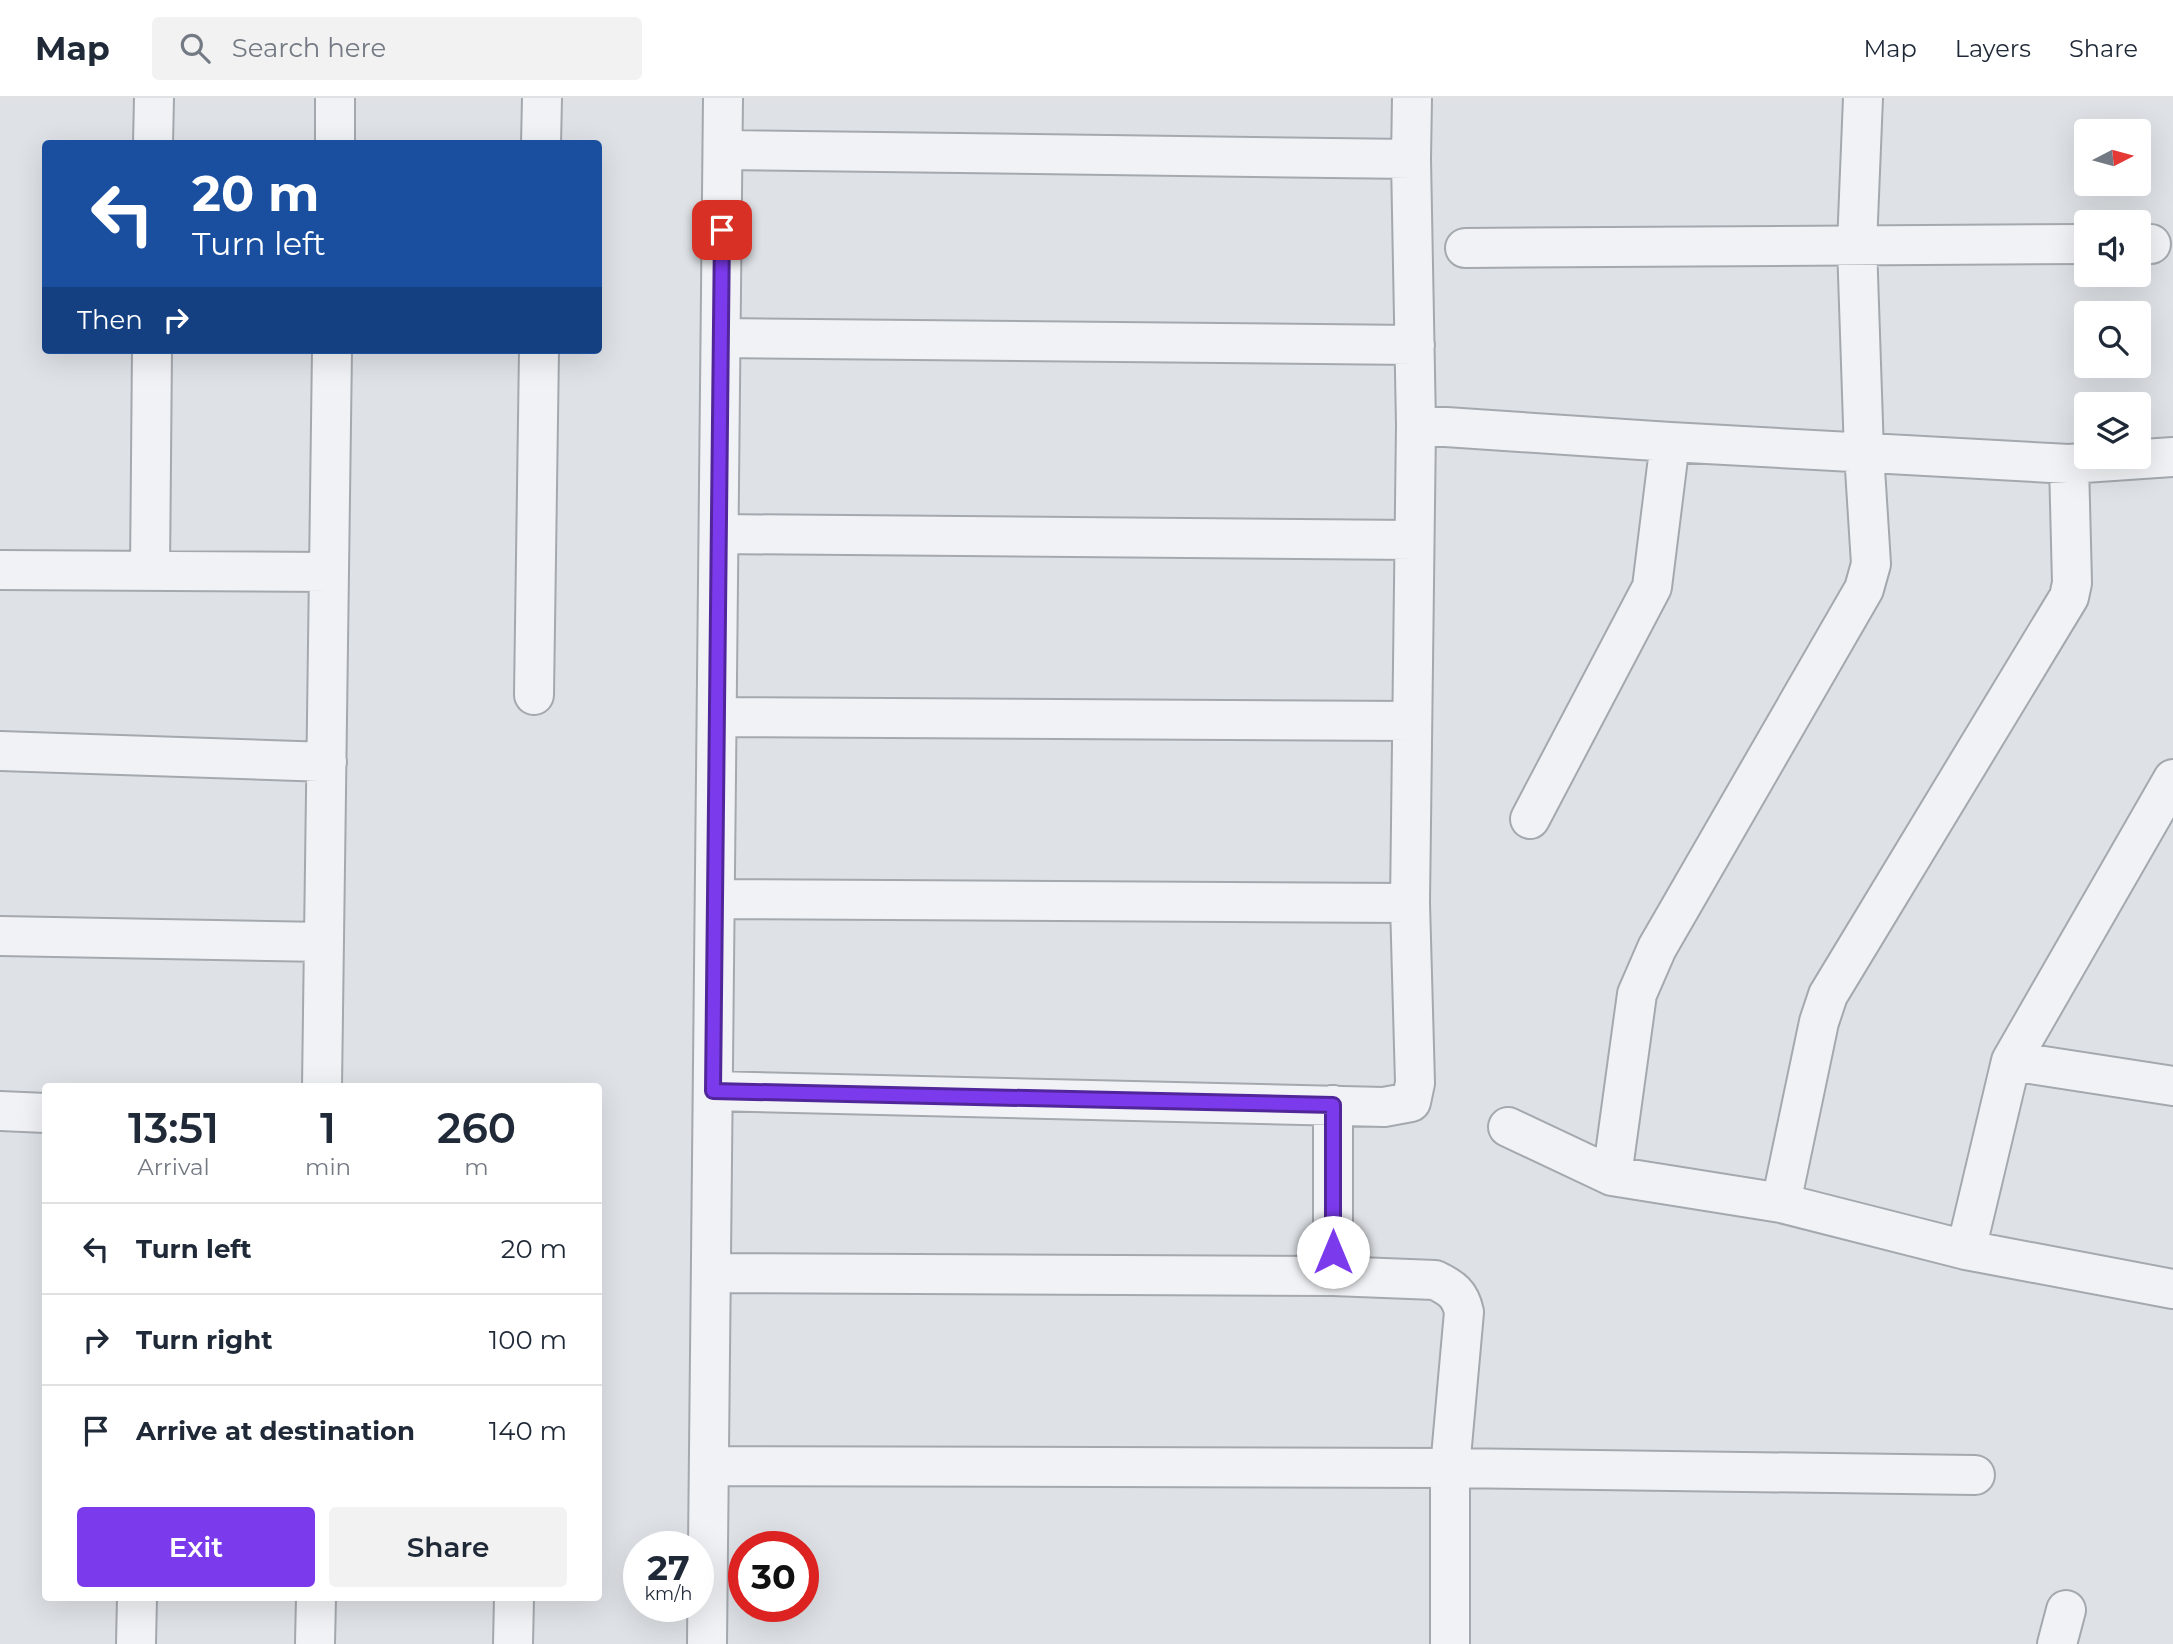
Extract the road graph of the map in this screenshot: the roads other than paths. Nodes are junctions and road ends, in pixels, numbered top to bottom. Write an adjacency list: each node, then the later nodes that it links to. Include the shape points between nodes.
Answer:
1 (154, 98): 7 (street)
2 (335, 98): 8 (street)
3 (542, 98): 9 (street)
4 (723, 98): 10 (street)
5 (1412, 98): 11 (street)
6 (1863, 98): 13 (street)
7 (153, 140)
8 (335, 140)
9 (541, 140)
10 (723, 150): 11 (street); 15 (street)
11 (1410, 159): 16 (street)
12 (2074, 244): 13 (street)
13 (1857, 245): 14 (street); 22 (street)
14 (1465, 248)
15 (721, 338): 16 (street); 25 (street)
16 (1415, 345): 20 (street)
17 (152, 354): 28 (street)
18 (332, 354): 29 (street)
19 (539, 354): 30 (street)
20 (1416, 425): 21 (street); 26 (street)
21 (1670, 442): 22 (street); 36 (street, via 1653,587)
22 (1864, 453): 24 (street); 49 (street, via 1871,564 1864,589 1657,948 1637,994)
23 (2173, 457): 24 (street)
24 (2069, 464): 50 (street, via 2070,597 1828,995)
25 (719, 534): 26 (street); 31 (street)
26 (1414, 540): 32 (street)
27 (0, 570): 28 (street)
28 (150, 571): 29 (street)
29 (329, 572): 34 (street)
30 (534, 695)
31 (717, 717): 32 (street); 37 (street)
32 (1412, 721): 38 (street)
33 (0, 751): 34 (street)
34 (327, 762): 40 (street)
35 (2173, 779): 41 (street)
36 (1530, 819)
37 (716, 899): 38 (street); 44 (street)
38 (1409, 903): 45 (street, via 1415,1083 1411,1102 1384,1107)
39 (0, 936): 40 (street)
40 (324, 942): 42 (street)
41 (2011, 1061): 43 (street); 51 (street)
42 (322, 1083)
43 (2173, 1086)
44 (713, 1091): 45 (street); 52 (street)
45 (1333, 1105): 53 (street)
46 (0, 1111): 47 (street)
47 (42, 1113)
48 (1508, 1127): 49 (street)
49 (1612, 1176): 50 (street)
50 (1781, 1203): 51 (street)
51 (1966, 1250): 54 (street)
52 (712, 1273): 53 (street); 55 (street)
53 (1333, 1276): 56 (street, via 1435,1280 1461,1297 1464,1312)
54 (2173, 1289)
55 (709, 1466): 56 (street); 64 (street)
56 (1450, 1468): 57 (street); 65 (street)
57 (1975, 1475)
58 (137, 1601): 61 (street)
59 (316, 1601): 62 (street)
60 (514, 1601): 63 (street)
61 (136, 1644)
62 (315, 1644)
63 (513, 1644)
64 (707, 1644)
65 (1450, 1644)

